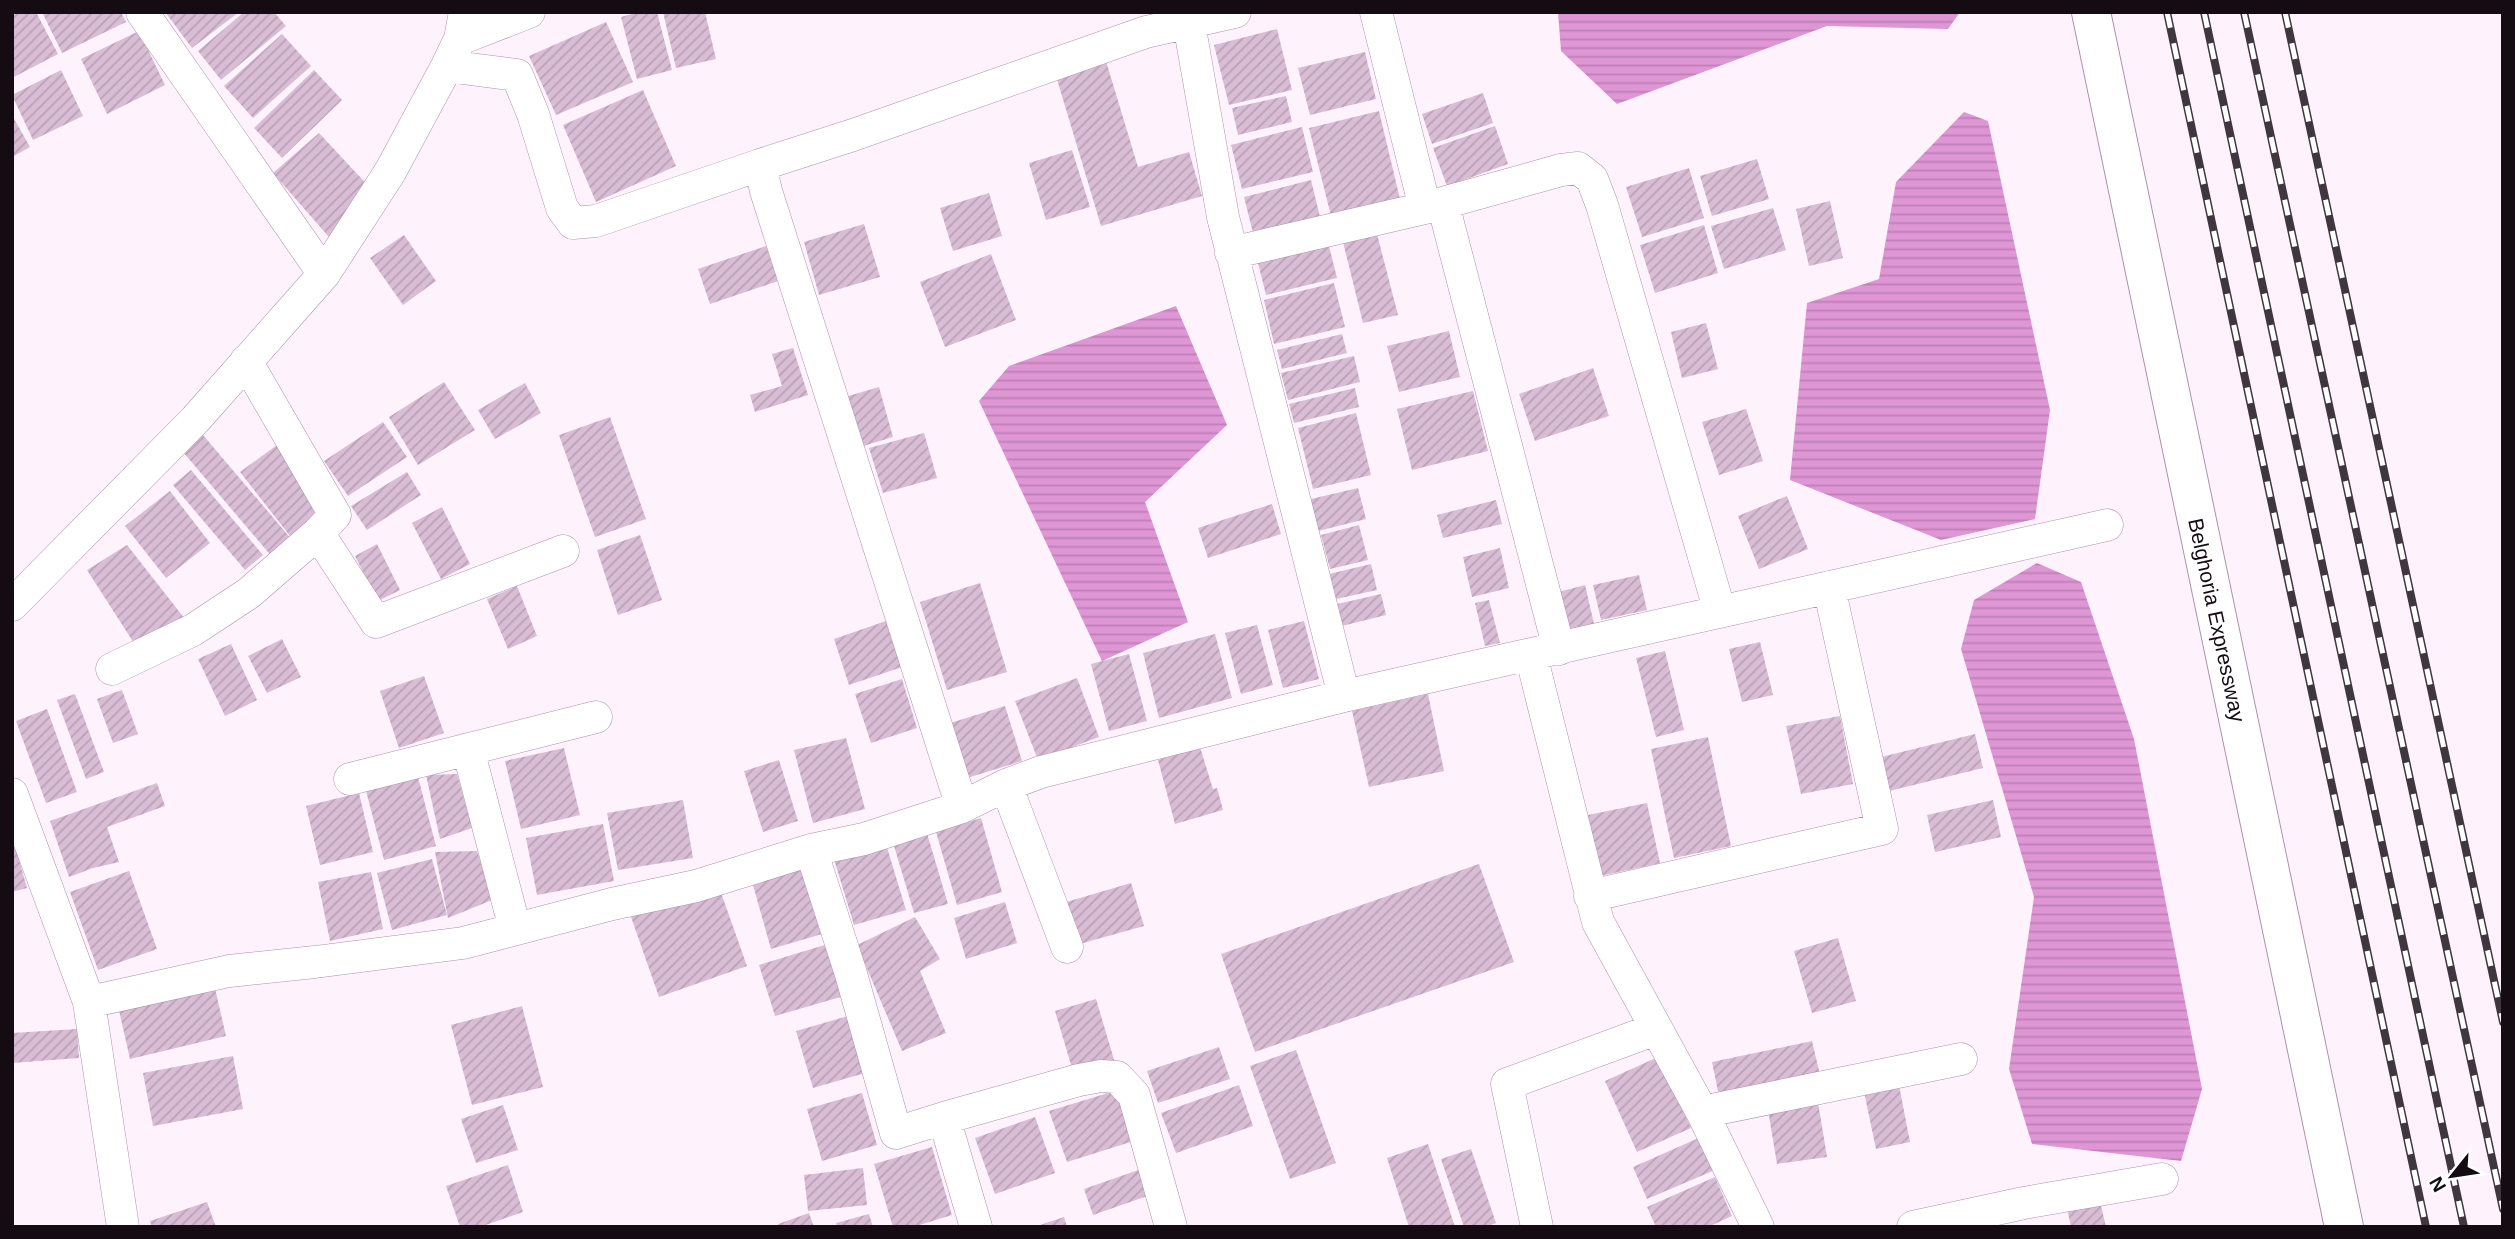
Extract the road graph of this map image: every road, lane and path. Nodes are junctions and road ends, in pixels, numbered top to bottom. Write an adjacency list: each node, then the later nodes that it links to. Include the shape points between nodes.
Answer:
1 (142, 12): 11 (street)
2 (529, 12): 7 (street)
3 (1235, 12): 6 (street)
4 (1376, 12): 9 (street)
5 (2091, 12): 44 (highway, Belghoria Expressway)
6 (1188, 17): 8 (street); 10 (street)
7 (457, 39): 8 (street, via 517,75 562,208 573,223 596,221); 11 (street, via 390,172)
8 (760, 165): 27 (street)
9 (1434, 206): 10 (street); 18 (street, via 1561,170 1578,168 1592,180); 19 (street)
10 (1231, 253): 21 (street)
11 (324, 274): 12 (street)
12 (247, 361): 14 (street, via 335,515); 17 (street)
13 (2107, 525): 16 (street)
14 (318, 533): 15 (street, via 376,622); 20 (street, via 227,608 193,630)
15 (563, 551)
16 (1829, 587): 18 (street); 29 (street, via 1882,829)
17 (12, 605)
18 (1720, 612): 19 (street)
19 (1545, 652): 21 (street); 29 (street)
20 (112, 669)
21 (1344, 696): 25 (street, via 1041,772)
22 (596, 717): 23 (street)
23 (468, 749): 24 (street); 30 (street)
24 (350, 779)
25 (1006, 785): 27 (street); 31 (street)
26 (12, 794): 32 (street)
27 (962, 807): 28 (street, via 864,839)
28 (811, 850): 30 (street, via 696,886); 36 (street, via 896,1133)
29 (1590, 896): 33 (street, via 1598,922)
30 (515, 929): 32 (street, via 463,943 229,971)
31 (1067, 947)
32 (89, 1002): 38 (street)
33 (1656, 1029): 35 (street); 41 (street, via 1507,1084)
34 (1961, 1059): 35 (street)
35 (1702, 1112): 42 (street)
36 (944, 1118): 39 (street); 40 (street, via 1079,1080 1117,1077 1134,1095)
37 (2162, 1179): 43 (street)
38 (123, 1227)
39 (976, 1227)
40 (1171, 1227)
41 (1537, 1227)
42 (1758, 1227)
43 (1913, 1227)
44 (2344, 1227)

